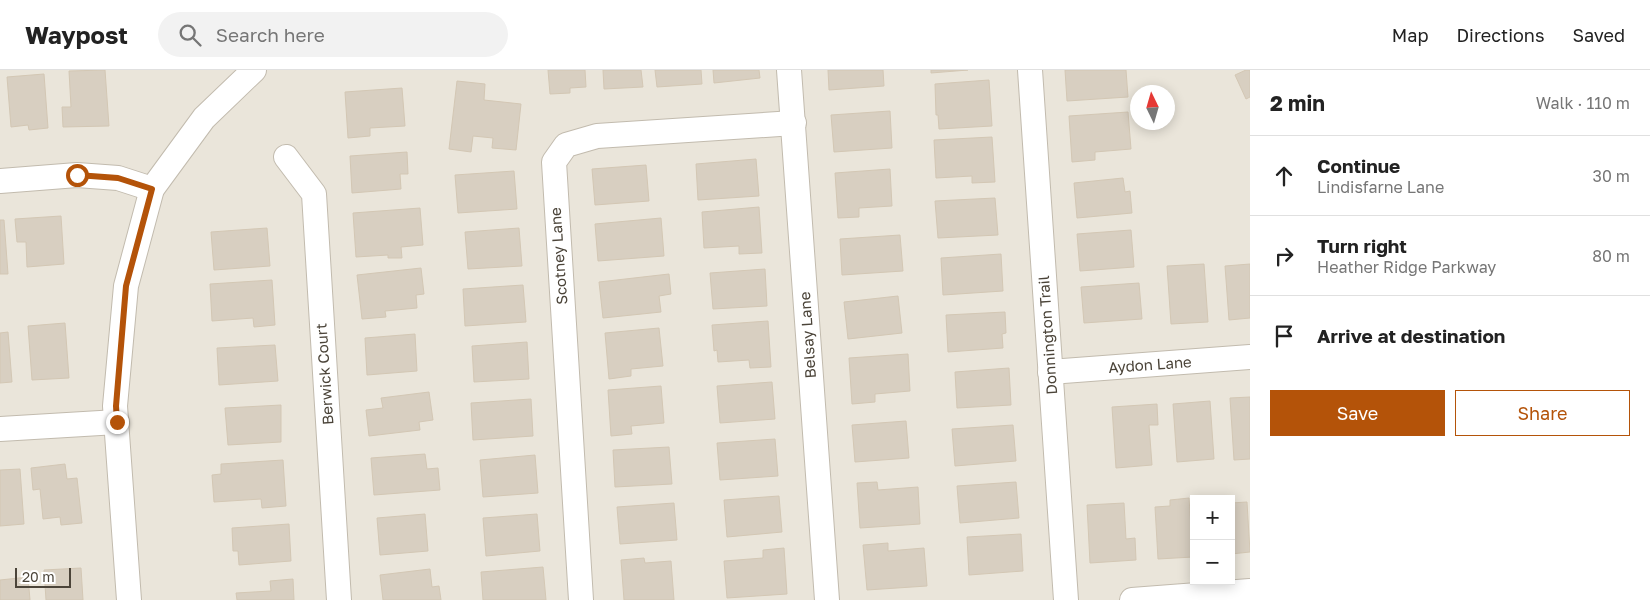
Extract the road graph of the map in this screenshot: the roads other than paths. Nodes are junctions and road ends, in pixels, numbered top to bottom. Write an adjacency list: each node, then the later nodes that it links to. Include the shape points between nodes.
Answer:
1 (254, 70): 7 (street, via 204,118)
2 (789, 70): 4 (street, Belsay Lane)
3 (1030, 70): 9 (street, Donnington Trail)
4 (794, 123): 15 (street, Scotney Lane, via 597,136 566,146 554,162); 16 (street, Belsay Lane)
5 (286, 157): 14 (street, Berwick Court, via 314,194)
6 (0, 181): 7 (street, via 77,175 118,178)
7 (152, 189): 10 (street, via 126,286)
8 (1250, 357): 9 (street, Aydon Lane)
9 (1050, 372): 17 (street, Donnington Trail)
10 (117, 422): 11 (street); 13 (street)
11 (0, 429)
12 (1250, 591): 18 (street)
13 (129, 600)
14 (339, 600)
15 (581, 600)
16 (827, 600)
17 (1066, 600)
18 (1132, 600)

